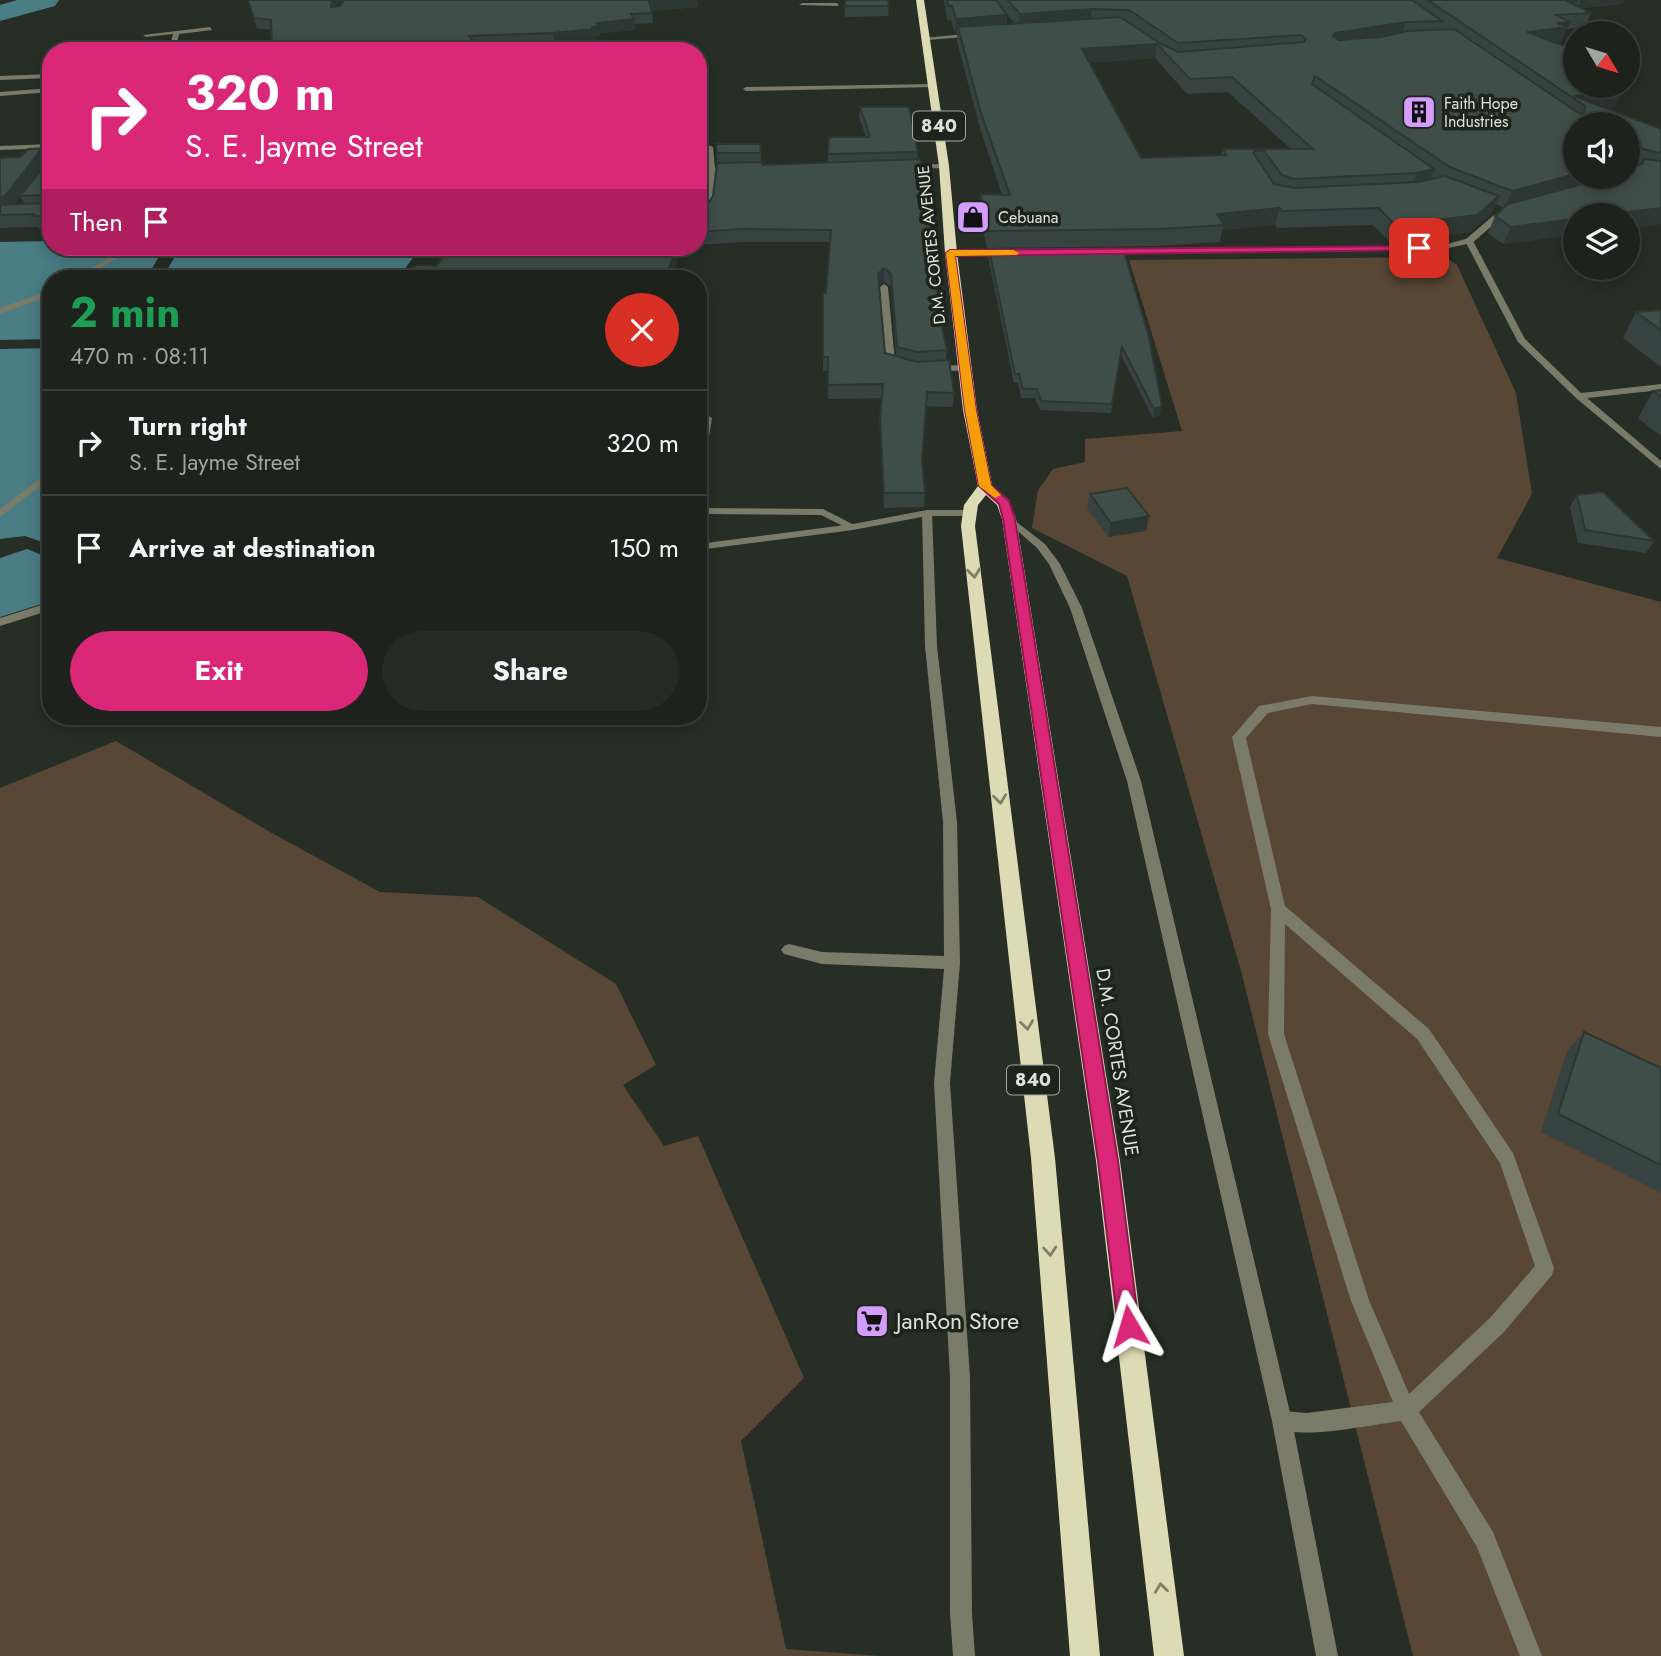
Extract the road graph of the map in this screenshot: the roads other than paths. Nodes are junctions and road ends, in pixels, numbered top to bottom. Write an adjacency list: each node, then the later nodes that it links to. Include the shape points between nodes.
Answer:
1 (920, 0): 10 (highway, D.M. CORTES AVENUE / 840)
2 (1567, 0): 5 (street)
3 (802, 5): 4 (street)
4 (837, 5)
5 (1577, 5)
6 (210, 29): 7 (street)
7 (176, 32): 8 (street); 11 (street)
8 (146, 34)
9 (978, 35): 10 (street)
10 (927, 38): 14 (highway, D.M. CORTES AVENUE / 840)
11 (174, 42)
12 (42, 76): 13 (street)
13 (0, 78)
14 (933, 86): 15 (street); 23 (highway, D.M. CORTES AVENUE / 840)
15 (746, 89)
16 (42, 91): 17 (street)
17 (0, 93)
18 (42, 146): 20 (street)
19 (707, 146): 26 (street)
20 (19, 147): 21 (street); 22 (street)
21 (0, 148)
22 (10, 157)
23 (944, 166): 24 (street); 34 (highway, D.M. CORTES AVENUE / 840)
24 (892, 167)
25 (707, 170): 26 (street)
26 (711, 170): 27 (street); 30 (street)
27 (737, 170)
28 (1497, 209): 31 (street)
29 (1520, 209): 31 (street)
30 (707, 210)
31 (1507, 213): 32 (street)
32 (1469, 241): 33 (street, via 1412,249); 47 (street, via 1521,340)
33 (1098, 252)
34 (950, 253): 35 (street); 43 (highway, D.M. CORTES AVENUE / 840)
35 (1016, 253)
36 (116, 256): 39 (street)
37 (445, 256): 38 (street)
38 (475, 260)
39 (92, 270)
40 (884, 287): 44 (street, via 890,364)
41 (42, 297): 42 (street)
42 (0, 311)
43 (965, 368): 45 (street); 50 (highway, D.M. CORTES AVENUE / 840)
44 (909, 369)
45 (920, 370)
46 (1661, 387): 47 (street)
47 (1579, 396): 48 (street)
48 (1661, 466)
49 (42, 480): 54 (street)
50 (985, 486): 53 (highway, 840); 55 (highway, D.M. CORTES AVENUE, via 1004,503)
51 (707, 511): 56 (street, via 823,512)
52 (927, 513): 53 (street); 56 (street); 63 (street, via 931,646 950,822)
53 (970, 513): 67 (highway, 840, one-way to 67, via 1042,1158)
54 (0, 514)
55 (1009, 519): 65 (street, via 1041,546 1076,608 1134,781); 68 (highway, D.M. CORTES AVENUE, one-way to 55, via 1108,1161)
56 (852, 527): 57 (street)
57 (707, 546)
58 (42, 609): 59 (street)
59 (0, 622)
60 (1661, 732): 61 (street, via 1312,700 1264,709 1239,737)
61 (1278, 909): 64 (street, via 1276,1034 1360,1301); 64 (street, via 1423,1034 1507,1159 1545,1268 1497,1325)
62 (789, 950): 63 (street, via 822,958)
63 (952, 963): 66 (street, via 943,1083 960,1377)
64 (1406, 1410): 65 (street, via 1307,1423); 70 (street, via 1485,1540)
65 (1282, 1421): 69 (street)
66 (964, 1656)
67 (1085, 1656)
68 (1169, 1656)
69 (1326, 1656)
70 (1531, 1656)

